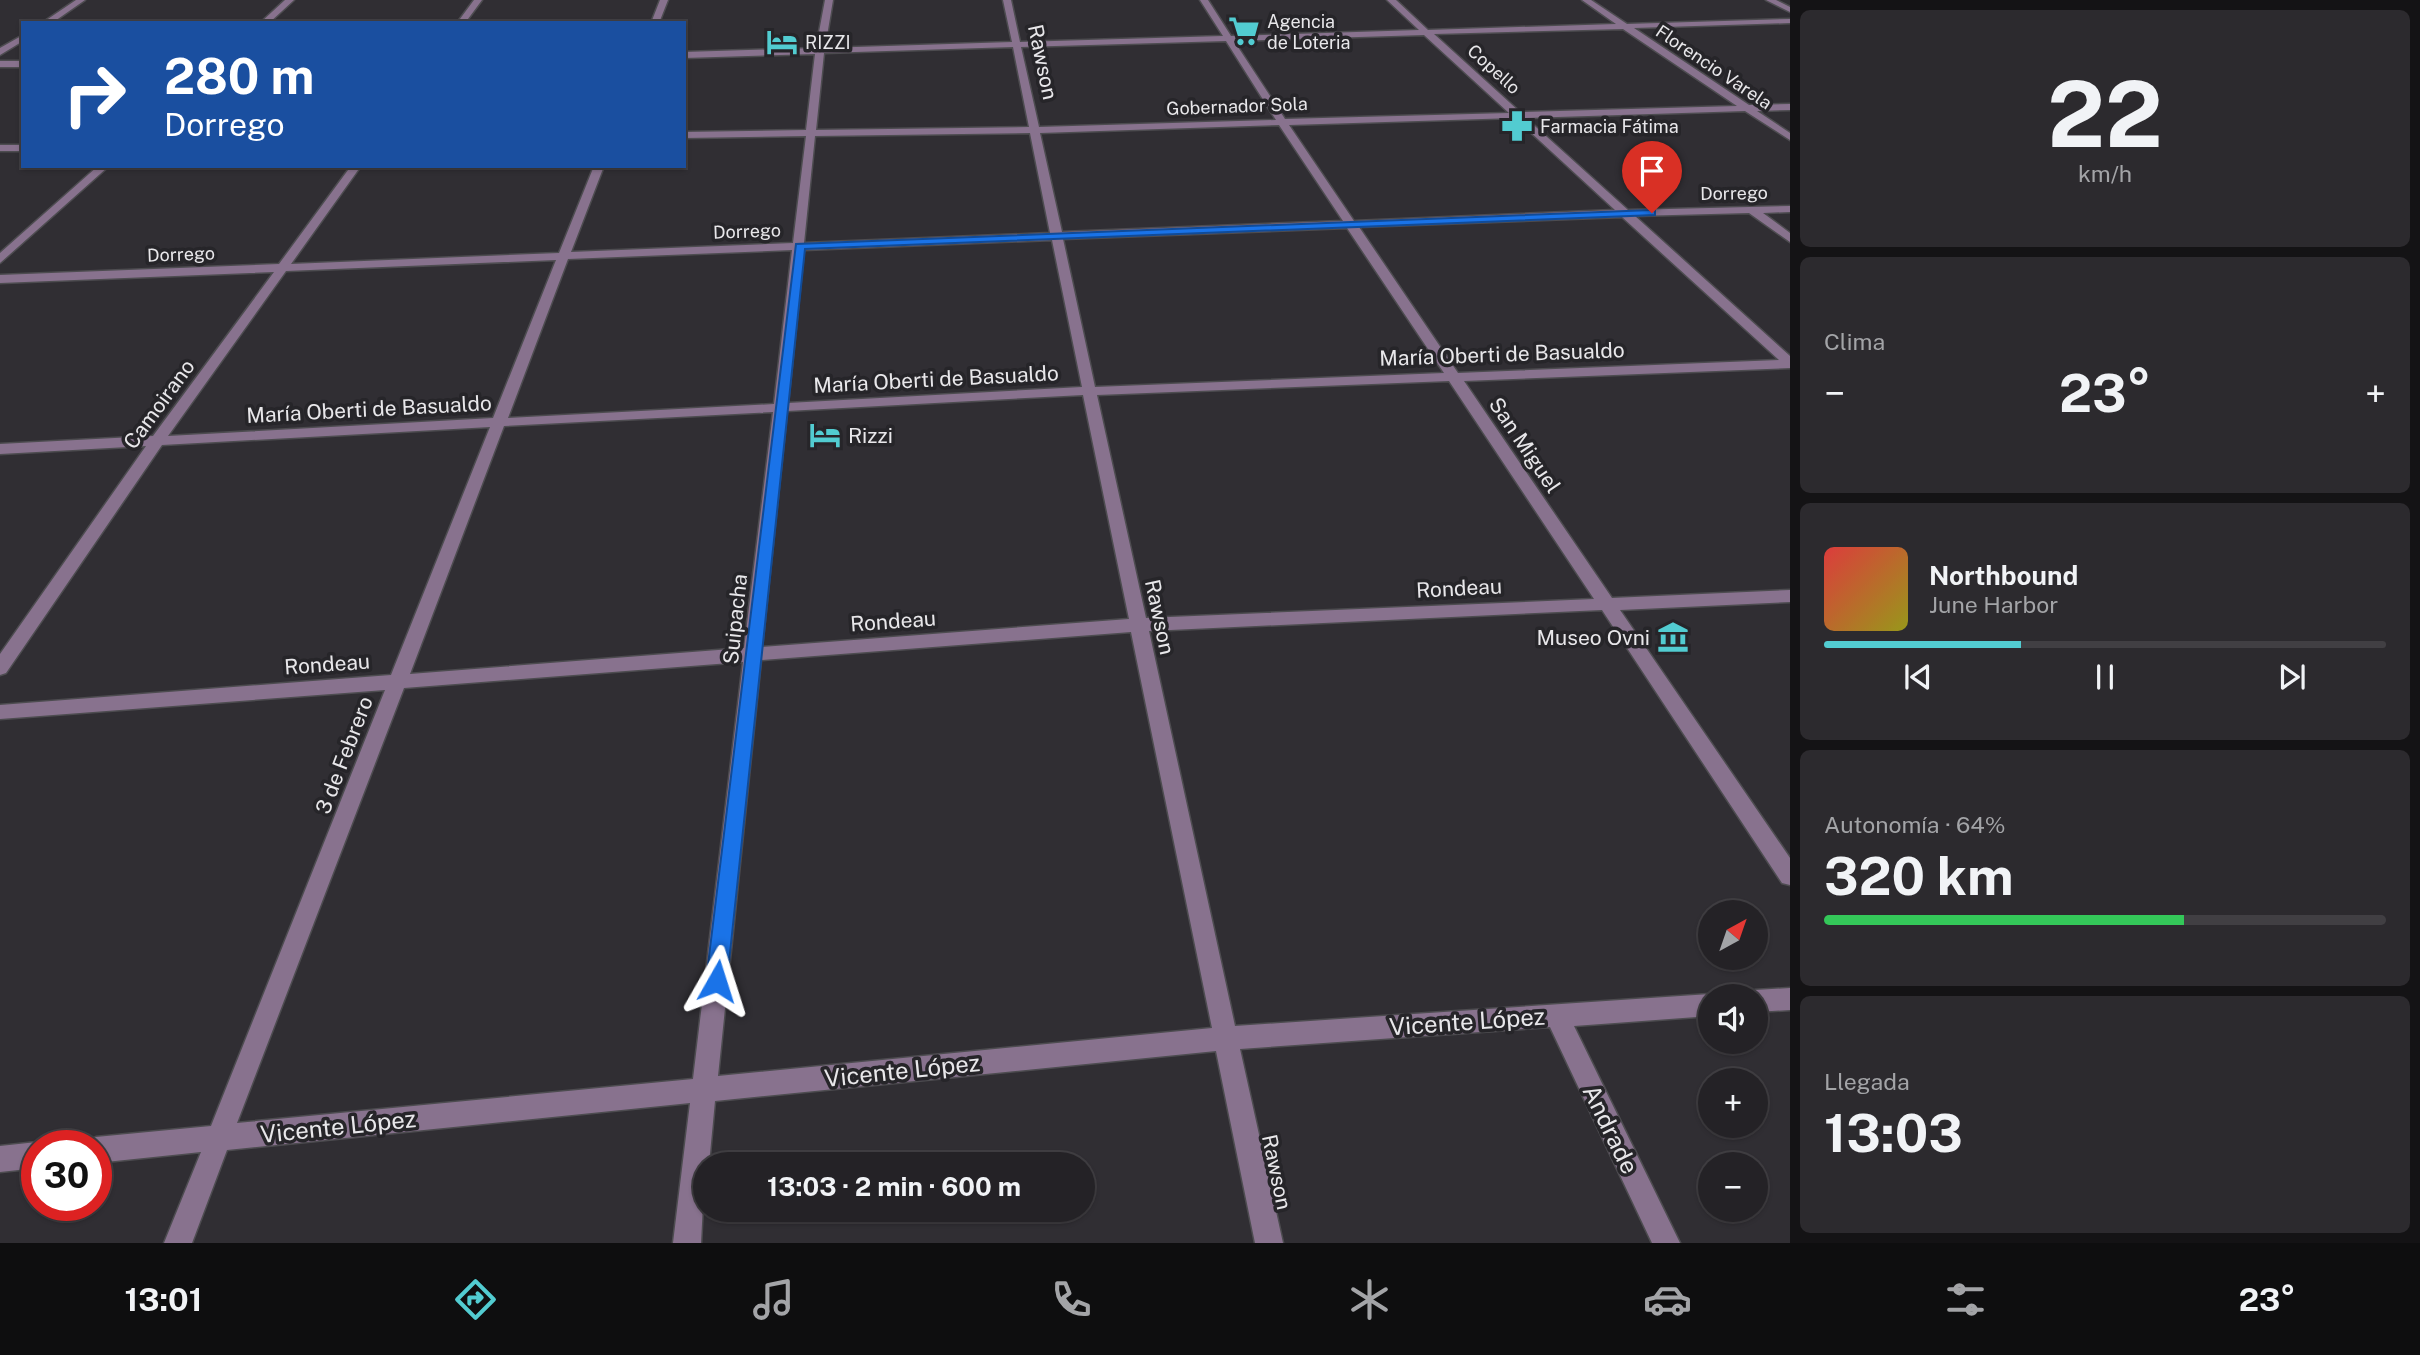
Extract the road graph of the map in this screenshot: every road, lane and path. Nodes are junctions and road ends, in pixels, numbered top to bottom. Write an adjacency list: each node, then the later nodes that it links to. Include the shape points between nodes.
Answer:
1 (81, 0): 12 (street)
2 (290, 0): 13 (street)
3 (478, 0): 14 (street)
4 (664, 0): 15 (street)
5 (829, 0): 22 (street, Suipacha)
6 (1007, 0): 21 (street, Rawson)
7 (1204, 0): 20 (street, San Miguel)
8 (1391, 0): 18 (street, Copello)
9 (1586, 0): 17 (street, Florencio Varela)
10 (1770, 0): 11 (street)
11 (1790, 10)
12 (49, 21)
13 (266, 21)
14 (462, 21)
15 (656, 21)
16 (1790, 21): 17 (street)
17 (1625, 26): 18 (street); 28 (street, Florencio Varela)
18 (1427, 32): 20 (street); 29 (street, Copello)
19 (21, 38): 23 (street)
20 (1228, 38): 21 (street); 30 (street, San Miguel)
21 (1016, 45): 22 (street); 31 (street, Rawson)
22 (820, 51): 24 (street); 32 (street, Suipacha)
23 (0, 52)
24 (686, 55)
25 (0, 64): 26 (street)
26 (21, 64)
27 (1790, 107): 28 (street, Gobernador Sola)
28 (1747, 108): 29 (street, Gobernador Sola); 34 (street, Florencio Varela)
29 (1518, 115): 30 (street, Gobernador Sola); 42 (street, Copello)
30 (1282, 122): 31 (street, Gobernador Sola); 43 (street, San Miguel)
31 (1034, 130): 32 (street, Gobernador Sola); 44 (street, Rawson)
32 (813, 133): 33 (street, Gobernador Sola); 46 (street, Suipacha)
33 (686, 135)
34 (1790, 137)
35 (0, 148): 36 (street)
36 (21, 148)
37 (102, 168): 48 (street)
38 (355, 168): 49 (street, Camoirano)
39 (598, 168): 47 (street, 3 de Febrero)
40 (1790, 209): 41 (street, Dorrego)
41 (1752, 210): 42 (street, Dorrego); 45 (street)
42 (1627, 213): 43 (street, Dorrego); 51 (street, Copello)
43 (1351, 224): 44 (street, Dorrego); 52 (street, San Miguel)
44 (1057, 236): 46 (street, Dorrego); 53 (street, Rawson)
45 (1790, 239)
46 (800, 246): 47 (street, Dorrego); 54 (street, Suipacha)
47 (564, 256): 49 (street, Dorrego); 55 (street, 3 de Febrero)
48 (0, 259)
49 (283, 267): 50 (street, Dorrego); 56 (street, Camoirano)
50 (0, 279)
51 (1790, 363): 52 (street, María Oberti de Basualdo)
52 (1454, 377): 53 (street, María Oberti de Basualdo); 59 (street, San Miguel)
53 (1089, 391): 54 (street, María Oberti de Basualdo); 60 (street, Rawson)
54 (781, 408): 55 (street, María Oberti de Basualdo); 61 (street, Suipacha)
55 (499, 423): 56 (street, María Oberti de Basualdo); 63 (street, 3 de Febrero)
56 (157, 441): 57 (street, María Oberti de Basualdo); 62 (street, Camoirano)
57 (0, 449)
58 (1790, 596): 59 (street, Rondeau)
59 (1606, 604): 60 (street, Rondeau); 65 (street, San Miguel)
60 (1138, 625): 61 (street, Rondeau); 70 (street, Rawson)
61 (754, 654): 63 (street, Rondeau); 71 (street, Suipacha)
62 (0, 668)
63 (397, 682): 64 (street, Rondeau); 72 (street, 3 de Febrero)
64 (0, 712)
65 (1790, 876)
66 (1790, 999): 67 (street)
67 (1768, 1000)
68 (1698, 1005): 69 (street, Vicente López)
69 (1556, 1015): 70 (street, Vicente López); 79 (street, Andrade)
70 (1226, 1038): 71 (street, Vicente López); 78 (street, Rawson)
71 (704, 1090): 72 (street, Vicente López); 77 (street, Suipacha)
72 (219, 1138): 73 (street, Vicente López); 76 (street, 3 de Febrero)
73 (112, 1148)
74 (21, 1157): 75 (street)
75 (0, 1159)
76 (178, 1243)
77 (687, 1243)
78 (1269, 1243)
79 (1666, 1243)

